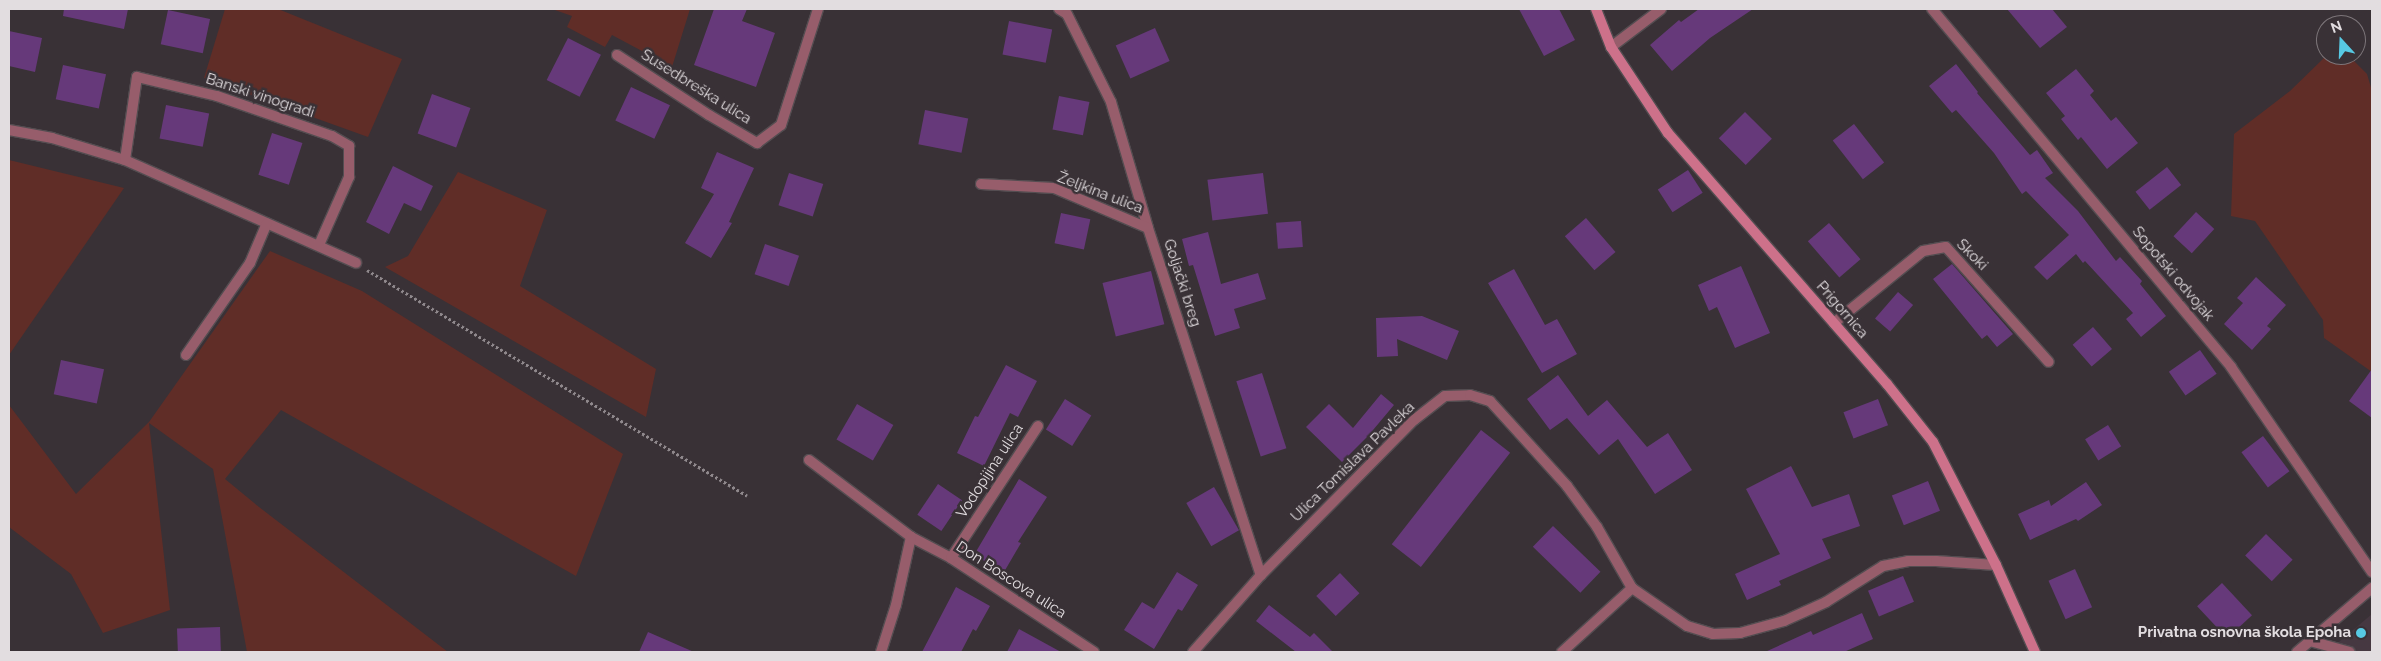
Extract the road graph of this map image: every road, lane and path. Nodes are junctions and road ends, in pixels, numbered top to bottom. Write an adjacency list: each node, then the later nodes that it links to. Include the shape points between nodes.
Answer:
1 (818, 9): 7 (street, Susedbreška ulica, via 781,125 757,143)
2 (1059, 9): 12 (street, Goljački breg, via 1067,14 1111,102)
3 (1596, 9): 6 (street, Prigornica)
4 (1661, 9): 6 (street)
5 (1932, 9): 24 (street, Sopotski odvojak, via 2231,367)
6 (1611, 47): 15 (street, Prigornica, via 1668,133)
7 (617, 55)
8 (9, 130): 9 (street, via 52,138)
9 (125, 160): 11 (street); 13 (street, Banski vinogradi, via 138,77 217,96 332,136 350,146 349,177)
10 (982, 184): 12 (street, Željkina ulica, via 1054,188)
11 (267, 223): 13 (street); 16 (street, via 250,263)
12 (1148, 228): 25 (street, Goljački breg)
13 (319, 245): 14 (street)
14 (356, 263): 20 (path)
15 (1834, 323): 17 (street, Skoki, via 1923,251 1946,247); 23 (street, Prigornica, via 1933,442)
16 (186, 356)
17 (2049, 362)
18 (1038, 426): 22 (street, Vodopijina ulica)
19 (809, 460): 21 (street, Don Boscova ulica)
20 (747, 496)
21 (911, 537): 22 (street, Don Boscova ulica); 29 (street, via 896,606)
22 (951, 558): 30 (street, Don Boscova ulica)
23 (1996, 565): 26 (street, Ulica Tomislava Pavleka, via 1908,561 1883,566 1826,602 1784,621 1740,633 1713,634 1687,626); 33 (street, Prigornica)
24 (2372, 572)
25 (1261, 574): 26 (street, Ulica Tomislava Pavleka, via 1414,420 1445,396 1470,395 1490,401 1567,486 1597,528); 31 (street, Ulica Tomislava Pavleka)
26 (1632, 588): 32 (street)
27 (2372, 588): 28 (street)
28 (2310, 641): 34 (street); 35 (street)
29 (881, 652)
30 (1094, 652)
31 (1193, 652)
32 (1562, 652)
33 (2035, 652)
34 (2297, 652)
35 (2350, 652)

